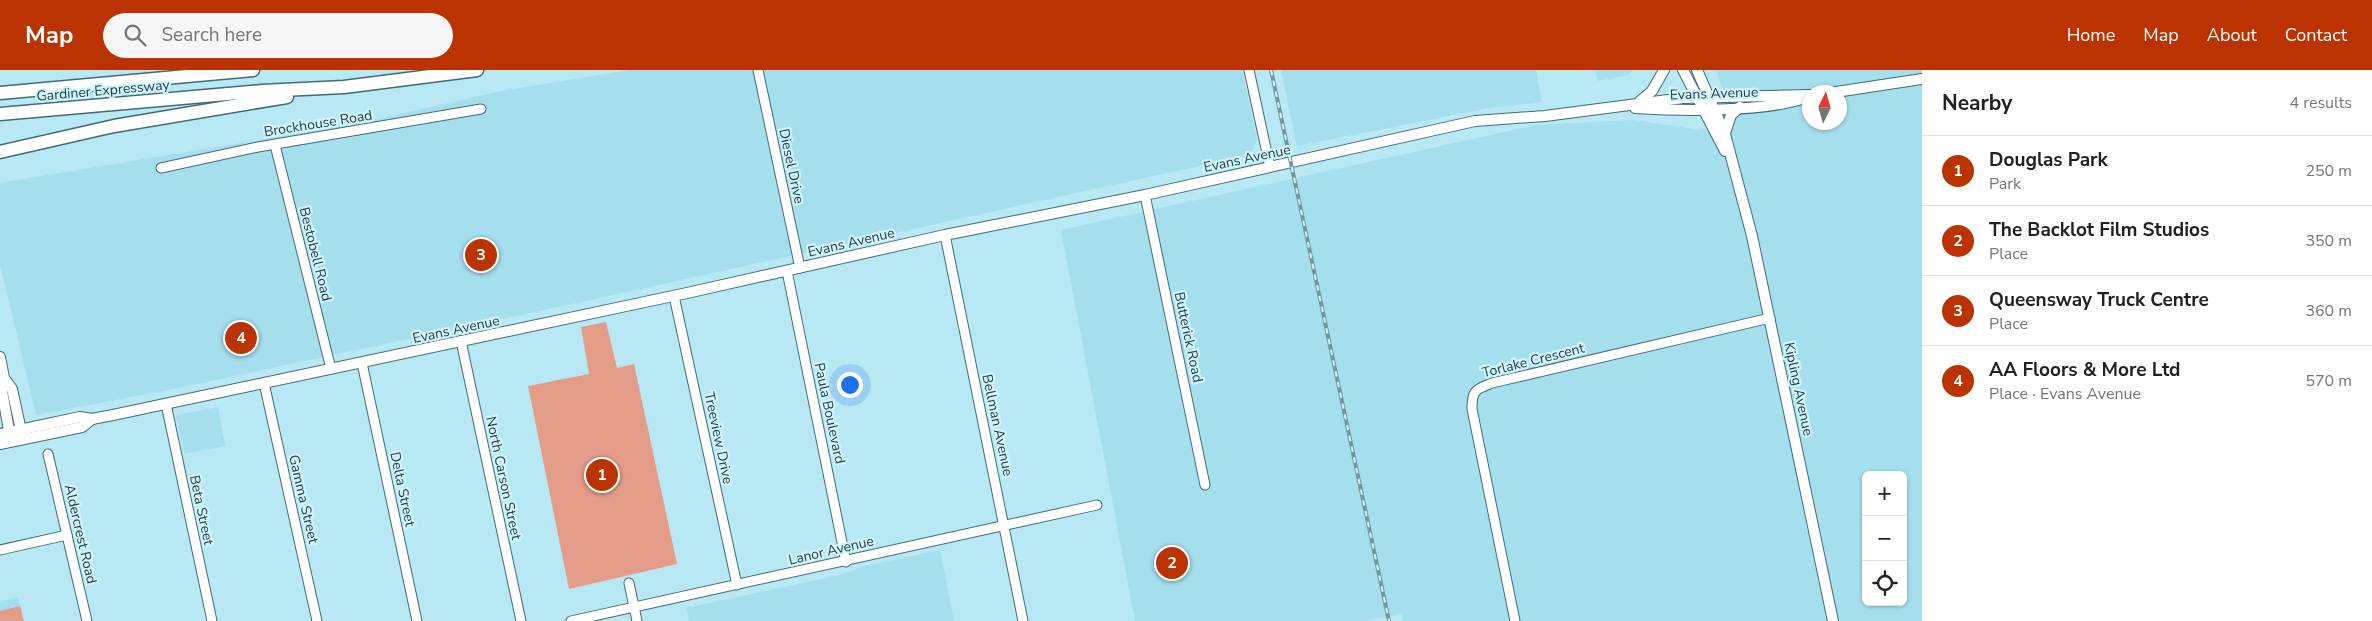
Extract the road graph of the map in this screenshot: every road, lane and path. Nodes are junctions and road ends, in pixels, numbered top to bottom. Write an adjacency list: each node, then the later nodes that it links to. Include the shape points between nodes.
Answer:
1 (253, 70): 11 (highway, Gardiner Expressway)
2 (477, 70): 9 (highway, Gardiner Expressway)
3 (758, 70): 31 (street, Diesel Drive)
4 (1249, 70): 27 (street)
5 (1664, 70): 16 (main road, via 1652,91)
6 (1683, 70): 14 (main road, Kipling Avenue)
7 (1697, 70): 13 (main road, Kipling Avenue)
8 (1922, 80): 10 (main road)
9 (344, 87): 22 (highway, Gardiner Expressway); 25 (highway, via 114,126)
10 (1847, 90)
11 (0, 93)
12 (1802, 96): 13 (main road, Evans Avenue)
13 (1709, 97): 14 (main road, Evans Avenue); 21 (main road, Kipling Avenue)
14 (1697, 98): 16 (main road, Evans Avenue); 20 (main road, Kipling Avenue)
15 (1802, 99): 18 (main road, Evans Avenue, via 1785,104)
16 (1639, 102): 17 (main road, Evans Avenue)
17 (1619, 107): 20 (main road, Evans Avenue); 27 (main road, Evans Avenue, via 1475,121)
18 (1740, 107): 21 (main road, Evans Avenue); 23 (main road, via 1731,115)
19 (481, 109): 24 (street, Brockhouse Road)
20 (1702, 109): 21 (main road, Evans Avenue); 26 (main road, Kipling Avenue)
21 (1715, 109): 23 (main road, Kipling Avenue)
22 (0, 114)
23 (1725, 134): 26 (main road, Kipling Avenue)
24 (275, 145): 28 (street, Brockhouse Road); 38 (street, Bestobell Road)
25 (2, 153)
26 (1732, 164): 34 (main road, Kipling Avenue)
27 (1270, 166): 29 (main road, Evans Avenue)
28 (160, 168)
29 (1145, 195): 30 (main road, Evans Avenue); 46 (street, Butterick Road)
30 (945, 235): 31 (main road, Evans Avenue); 48 (street, Bellman Avenue)
31 (800, 268): 32 (main road, Evans Avenue)
32 (786, 271): 33 (main road, Evans Avenue); 51 (street, Paula Boulevard)
33 (674, 296): 35 (main road, Evans Avenue); 53 (street, Treeview Drive)
34 (1770, 318): 63 (street, Torlake Crescent, via 1477,389 1472,395 1472,409); 64 (main road, Kipling Avenue)
35 (461, 341): 37 (main road, Evans Avenue); 59 (street, North Carson Street)
36 (0, 357): 39 (main road)
37 (362, 363): 38 (main road, Evans Avenue); 58 (street, Delta Street)
38 (331, 369): 40 (main road, Evans Avenue)
39 (4, 378): 42 (main road, via 12,390); 43 (main road, via 2,391)
40 (264, 383): 41 (main road, Evans Avenue); 57 (street, Gamma Street)
41 (166, 404): 42 (main road, Evans Avenue, via 92,419 80,417); 56 (street, Beta Street)
42 (22, 434): 43 (main road, Evans Avenue)
43 (7, 436): 44 (main road, Evans Avenue)
44 (0, 444)
45 (48, 454): 49 (street, Aldercrest Road)
46 (1205, 485)
47 (1097, 505): 48 (street, Lanor Avenue)
48 (1004, 525): 51 (street, Lanor Avenue); 62 (street, Bellman Avenue)
49 (67, 535): 50 (street); 55 (street, Aldercrest Road)
50 (0, 550)
51 (846, 562): 53 (street, Lanor Avenue)
52 (628, 583): 54 (street)
53 (737, 586): 54 (street, Lanor Avenue)
54 (634, 608): 60 (street, Lanor Avenue); 61 (street)
55 (87, 621)
56 (212, 621)
57 (317, 621)
58 (417, 621)
59 (521, 621)
60 (571, 621)
61 (637, 621)
62 (1024, 621)
63 (1515, 621)
64 (1833, 621)

